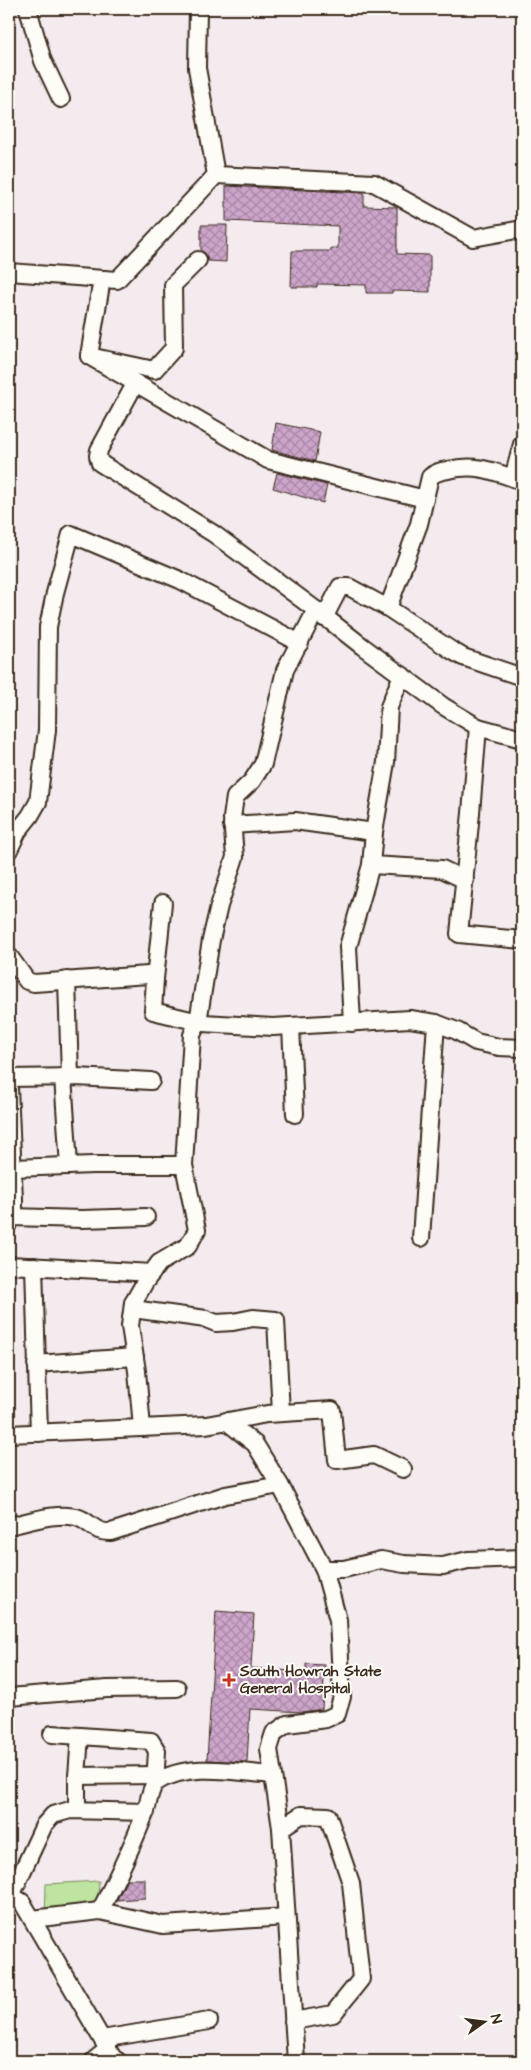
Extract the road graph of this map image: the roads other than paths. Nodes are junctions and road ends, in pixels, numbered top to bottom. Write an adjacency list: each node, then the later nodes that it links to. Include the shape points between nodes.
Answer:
1 (28, 9): 3 (street, via 43,61)
2 (198, 9): 4 (street, via 198,68)
3 (61, 99)
4 (216, 175): 5 (street, via 374,183 473,238); 8 (street, via 117,280)
5 (522, 229)
6 (198, 260): 9 (street, via 173,285 174,348 154,370)
7 (9, 272): 8 (street)
8 (102, 279): 9 (street)
9 (89, 356): 10 (street)
10 (135, 384): 13 (street, via 268,460); 15 (street, via 99,450 100,463 208,530)
11 (522, 444): 12 (street)
12 (517, 480): 13 (street, via 476,467 457,468 434,473)
13 (425, 499): 14 (street)
14 (388, 608): 15 (street, via 349,588 340,587); 18 (street, via 463,657)
15 (320, 614): 16 (street); 17 (street)
16 (300, 642): 21 (street, via 285,670 263,764 252,781 235,797); 23 (street, via 180,580 71,534 48,627 47,730 38,802 18,830)
17 (402, 675): 19 (street); 22 (street, via 389,707 386,762)
18 (522, 677)
19 (478, 727): 20 (street); 25 (street)
20 (522, 739)
21 (232, 825): 22 (street, via 295,821); 31 (street, via 235,857 212,940)
22 (374, 832): 24 (street)
23 (9, 850)
24 (371, 865): 25 (street, via 442,869); 33 (street, via 348,946)
25 (465, 880): 27 (street, via 459,934)
26 (163, 903): 29 (street)
27 (522, 940)
28 (9, 956): 30 (street, via 27,981)
29 (155, 979): 30 (street, via 148,975); 31 (street, via 153,1010)
30 (67, 980): 36 (street)
31 (198, 1022): 34 (street, via 273,1028); 43 (street, via 192,1035)
32 (436, 1022): 33 (street, via 410,1019); 35 (street, via 476,1042); 49 (street)
33 (352, 1023): 34 (street)
34 (291, 1026): 40 (street)
35 (522, 1048)
36 (67, 1077): 37 (street); 38 (street); 44 (street)
37 (9, 1078)
38 (151, 1081)
39 (9, 1088): 41 (street)
40 (294, 1114)
41 (10, 1120): 42 (street)
42 (10, 1150): 45 (street)
43 (184, 1165): 44 (street); 52 (street, via 197,1230 188,1246 159,1263)
44 (69, 1166): 45 (street)
45 (13, 1168): 46 (street)
46 (11, 1188): 48 (street, via 14,1210)
47 (146, 1217): 48 (street)
48 (10, 1220)
49 (421, 1238)
50 (9, 1265): 51 (street)
51 (34, 1266): 52 (street); 55 (street)
52 (152, 1273): 53 (street)
53 (132, 1304): 54 (street, via 130,1326); 56 (street, via 140,1310 216,1323 253,1318 276,1320)
54 (135, 1357): 55 (street); 58 (street)
55 (36, 1364): 59 (street)
56 (281, 1413): 57 (street); 61 (street, via 332,1410 337,1460 374,1455)
57 (226, 1422): 58 (street); 62 (street, via 255,1444)
58 (142, 1428): 59 (street)
59 (39, 1433): 60 (street)
60 (9, 1434)
61 (403, 1468)
62 (280, 1485): 63 (street, via 225,1495 111,1532 102,1533 75,1517 54,1517); 65 (street)
63 (9, 1526)
64 (522, 1558): 65 (street, via 468,1560 443,1566 381,1560 344,1569)
65 (324, 1569): 70 (street, via 338,1620 342,1697 337,1714 326,1719 287,1724 274,1733 269,1748)
66 (177, 1688): 67 (street, via 107,1689)
67 (9, 1697)
68 (52, 1734): 69 (street)
69 (80, 1736): 71 (street); 72 (street, via 151,1741 157,1751)
70 (272, 1775): 72 (street, via 201,1769); 75 (street)
71 (77, 1776): 72 (street); 73 (street)
72 (155, 1779): 74 (street)
73 (77, 1810): 74 (street); 76 (street, via 60,1812 48,1819)
74 (146, 1812): 77 (street)
75 (281, 1828): 78 (street); 81 (street, via 301,1815 328,1816 351,1883 361,1979 333,2014)
76 (10, 1895): 79 (street, via 22,1902)
77 (100, 1911): 78 (street, via 163,1925); 79 (street)
78 (286, 1916): 81 (street)
79 (32, 1919): 82 (street)
80 (209, 2021): 82 (street)
81 (294, 2021): 84 (street)
82 (109, 2050): 83 (street)
83 (93, 2061)
84 (296, 2061)

